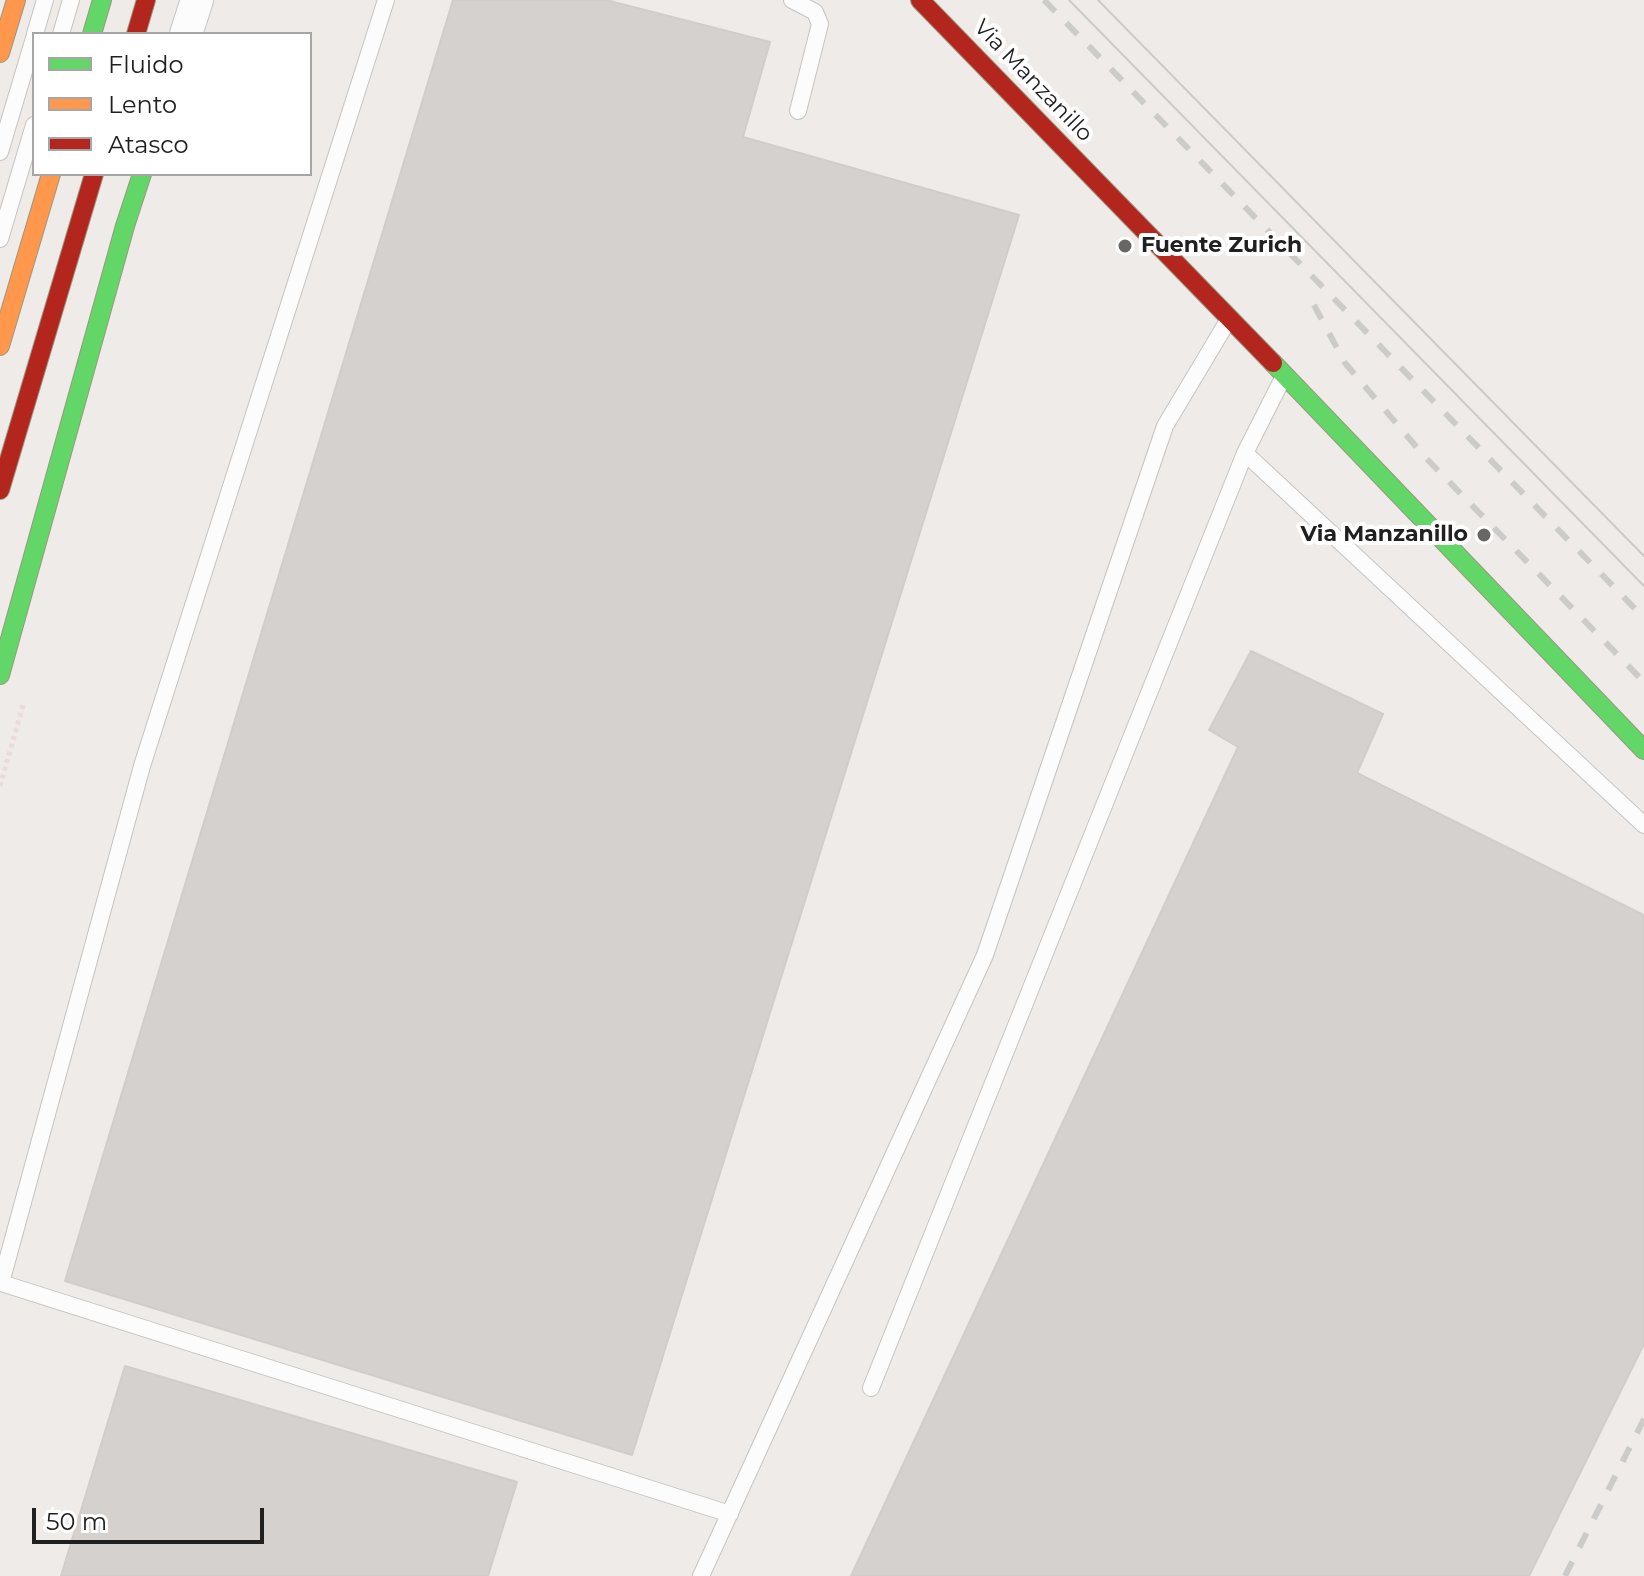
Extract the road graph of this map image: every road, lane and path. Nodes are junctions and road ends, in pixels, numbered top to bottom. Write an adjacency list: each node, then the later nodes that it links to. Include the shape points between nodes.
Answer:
1 (16, 0): 16 (main road)
2 (45, 0): 10 (lane)
3 (71, 0): 11 (lane)
4 (102, 0): 12 (main road)
5 (146, 0): 13 (main road)
6 (197, 0): 14 (street)
7 (386, 0): 34 (lane, via 142,766)
8 (792, 0): 17 (lane, via 815,12 820,24)
9 (920, 0): 24 (main road, Via Manzanillo)
10 (36, 32)
11 (62, 32)
12 (93, 32)
13 (137, 32)
14 (187, 32)
15 (32, 46): 19 (lane)
16 (0, 53)
17 (798, 111)
18 (32, 132): 23 (lane)
19 (0, 152)
20 (50, 176): 25 (main road)
21 (93, 176): 28 (main road)
22 (141, 176): 29 (main road)
23 (0, 239)
24 (1230, 318): 26 (main road, Via Manzanillo); 36 (lane, via 1165,426 985,955)
25 (0, 346)
26 (1285, 375): 27 (lane); 30 (main road, Via Manzanillo)
27 (1245, 453): 33 (lane); 35 (lane)
28 (0, 490)
29 (0, 675)
30 (1644, 750)
31 (0, 763): 32 (path, via 6,765)
32 (0, 786)
33 (1644, 825)
34 (1, 1286): 36 (lane)
35 (871, 1388)
36 (730, 1514): 37 (lane)
37 (701, 1576)

